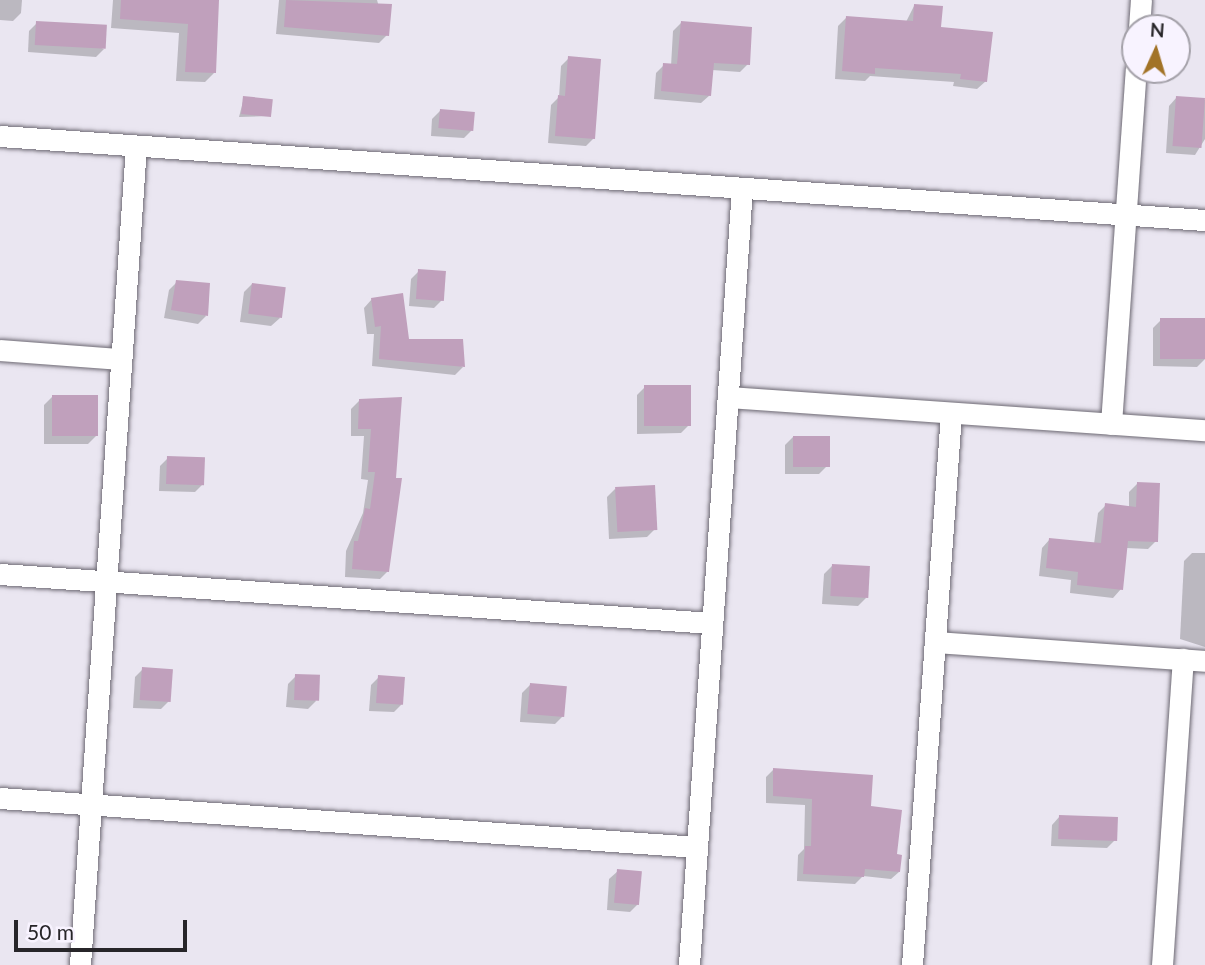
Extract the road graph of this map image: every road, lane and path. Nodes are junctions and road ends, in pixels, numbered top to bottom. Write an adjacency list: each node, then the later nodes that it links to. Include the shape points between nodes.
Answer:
1 (1135, 84): 5 (street)
2 (0, 136): 3 (street)
3 (136, 146): 4 (street); 8 (street)
4 (742, 188): 5 (street); 9 (street)
5 (1126, 215): 6 (street); 11 (street)
6 (1205, 220)
7 (0, 350): 8 (street)
8 (121, 359): 14 (street)
9 (728, 397): 10 (street); 15 (street)
10 (951, 413): 11 (street); 16 (street)
11 (1111, 424): 12 (street)
12 (1205, 430)
13 (0, 575): 14 (street)
14 (106, 582): 15 (street); 20 (street)
15 (712, 623): 21 (street)
16 (934, 642): 17 (street); 24 (street)
17 (1183, 659): 18 (street); 25 (street)
18 (1205, 661)
19 (0, 798): 20 (street)
20 (90, 805): 21 (street); 22 (street)
21 (697, 847): 23 (street)
22 (80, 965)
23 (689, 965)
24 (912, 965)
25 (1162, 965)

